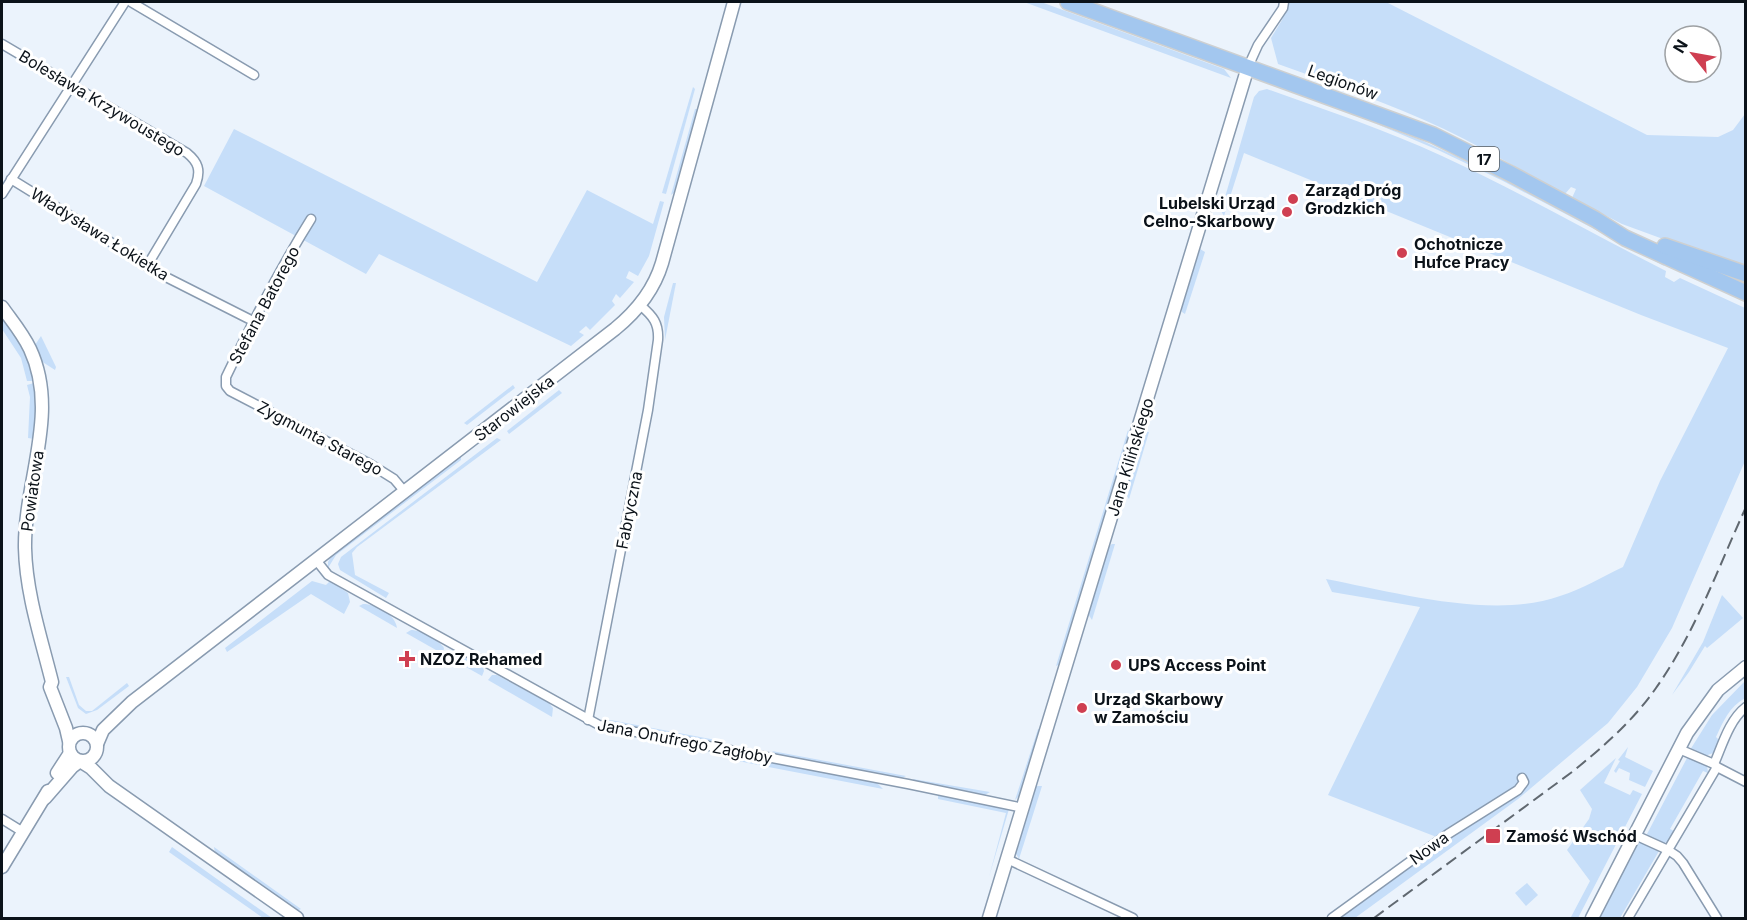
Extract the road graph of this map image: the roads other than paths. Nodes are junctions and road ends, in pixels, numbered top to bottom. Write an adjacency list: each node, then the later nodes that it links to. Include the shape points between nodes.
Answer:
1 (125, 2): 9 (street)
2 (130, 2): 8 (street)
3 (734, 2): 17 (street, Starowiejska, via 662,263)
4 (1068, 2): 7 (highway, Legionów / 17)
5 (1284, 2): 7 (street, Jana Kilińskiego)
6 (2, 44): 9 (street, Bolesława Krzywoustego)
7 (1248, 67): 13 (highway, Legionów / 17, via 1433,135); 36 (street, Jana Kilińskiego)
8 (254, 75)
9 (71, 86): 10 (street); 14 (street, Bolesława Krzywoustego, via 187,153 199,166 196,184)
10 (11, 179): 11 (street); 14 (street, Władysława Łokietka)
11 (2, 194)
12 (311, 219): 19 (street, Stefana Batorego)
13 (1595, 219): 15 (highway, Legionów / 17); 16 (highway, Legionów / 17, via 1625,238)
14 (147, 266): 19 (street, Władysława Łokietka)
15 (1746, 274)
16 (1746, 293)
17 (640, 305): 21 (street, Starowiejska, via 615,329); 27 (street, Fabryczna, via 655,320 658,340)
18 (2, 307): 24 (street, Powiatowa, via 30,349 42,391 42,423 26,520 25,561)
19 (253, 321): 20 (street, Stefana Batorego, via 226,377)
20 (230, 391): 21 (street, Zygmunta Starego, via 370,464)
21 (405, 492): 22 (street, Starowiejska)
22 (316, 560): 25 (street, Starowiejska); 27 (street, Jana Onufrego Zagłoby, via 328,575)
23 (1746, 667): 30 (street, via 1707,704)
24 (52, 682): 28 (street, Powiatowa, via 57,685 74,724); 31 (street, Powiatowa, via 50,687)
25 (132, 702): 28 (street, Starowiejska); 29 (street, Starowiejska, via 103,730)
26 (1746, 707): 32 (street, via 1735,719)
27 (588, 720): 36 (street, Jana Onufrego Zagłoby, via 610,728)
28 (85, 732): 29 (street, via 93,737); 31 (street, via 75,734)
29 (97, 748): 31 (street, via 88,760); 35 (street, via 102,766)
30 (1679, 749): 32 (street); 39 (street)
31 (73, 752): 35 (street); 38 (street, via 72,767)
32 (1715, 766): 34 (street); 40 (street)
33 (1522, 778): 46 (street, Nowa, via 1524,782 1518,790 1448,834)
34 (1746, 782)
35 (122, 793): 43 (street)
36 (1023, 808): 41 (street, Jana Kilińskiego)
37 (2, 819): 38 (street)
38 (23, 832): 42 (street)
39 (1635, 836): 40 (street); 47 (street)
40 (1668, 850): 48 (street); 49 (street, via 1683,863)
41 (1007, 859): 44 (street, Jana Kilińskiego); 45 (street)
42 (2, 867)
43 (297, 918)
44 (989, 918)
45 (1133, 918)
46 (1332, 918)
47 (1592, 918)
48 (1628, 918)
49 (1718, 918)

